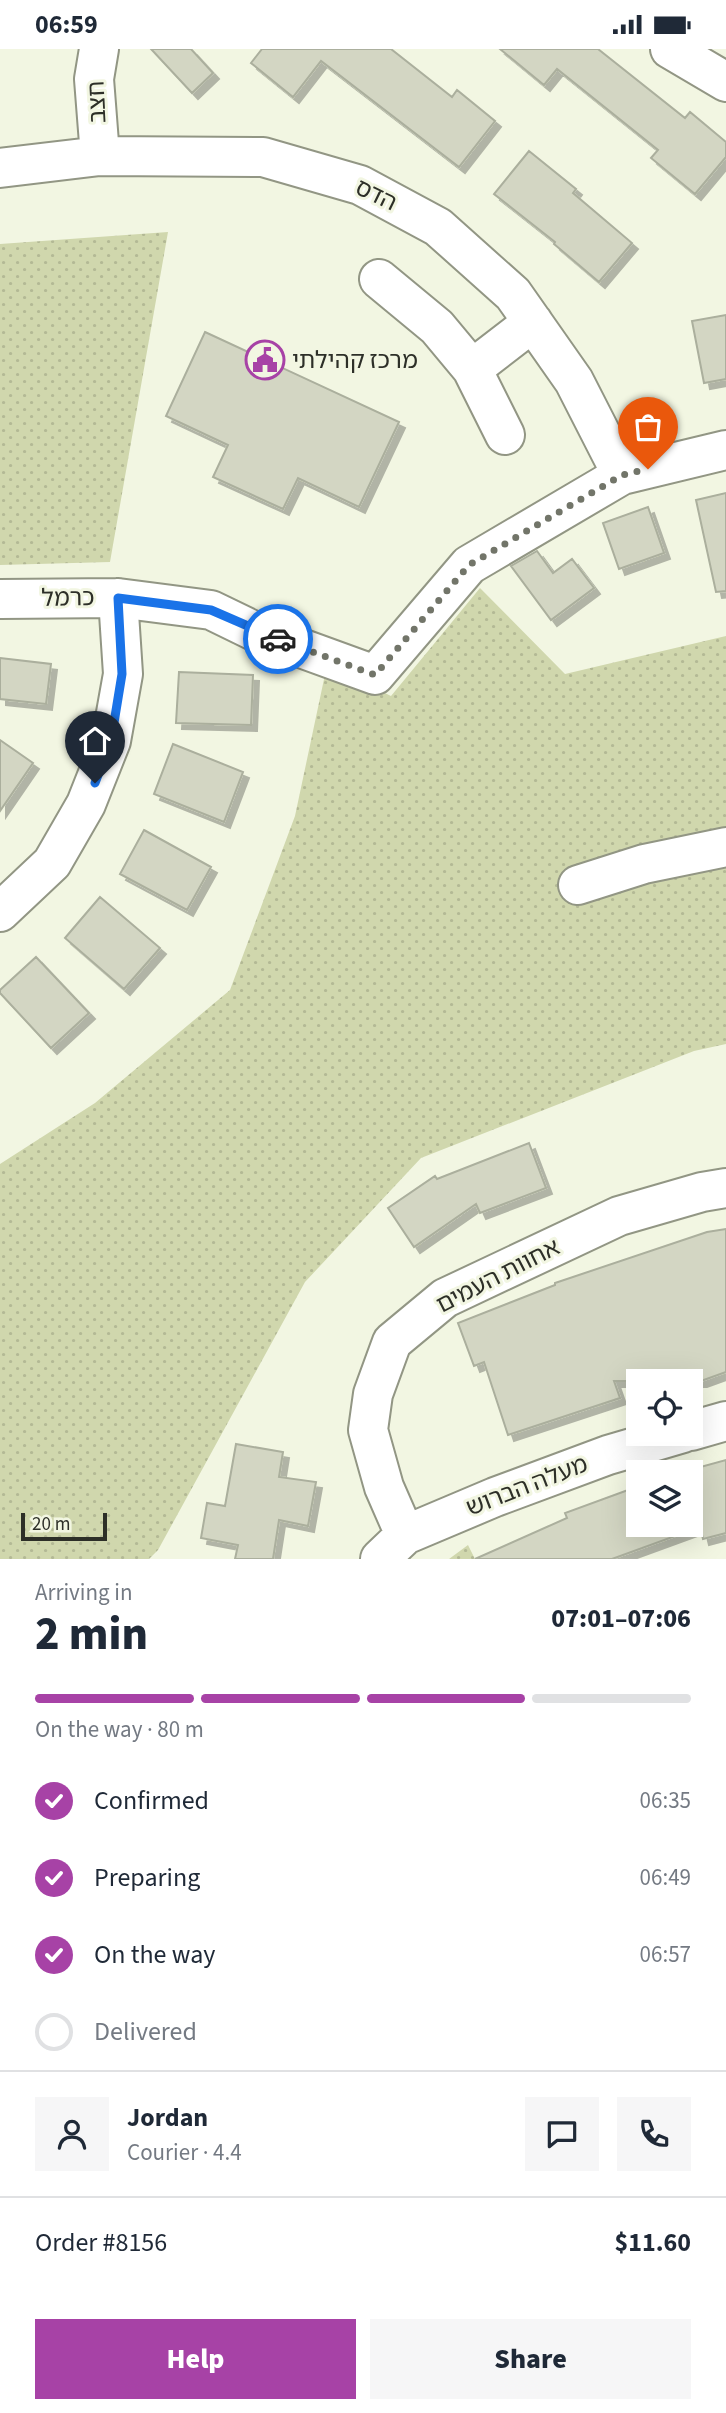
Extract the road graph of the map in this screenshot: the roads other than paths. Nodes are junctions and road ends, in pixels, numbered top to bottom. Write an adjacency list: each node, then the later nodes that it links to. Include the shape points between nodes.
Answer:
1 (99, 49): 4 (street, חצב, via 94,79)
2 (670, 49): 3 (street)
3 (726, 82)
4 (100, 156): 5 (street, הדס); 7 (street, הדס, via 263,157 360,185 438,227 513,294)
5 (0, 168)
6 (379, 279): 8 (street, via 438,327)
7 (533, 322): 8 (street); 11 (street, הדס, via 574,381)
8 (471, 369): 9 (street)
9 (505, 435)
10 (726, 450): 11 (street)
11 (622, 475): 12 (street, כרמל, via 469,565 375,675 254,631 211,610)
12 (118, 598): 13 (street, כרמל); 16 (street, via 122,674 111,741 86,804 52,863)
13 (0, 599)
14 (726, 847): 15 (street, via 644,864)
15 (578, 885)
16 (0, 912)
17 (726, 1188): 21 (street, אחוות העמים, via 619,1216 444,1298 392,1342 373,1394 368,1430 384,1487)
18 (726, 1421): 19 (street)
19 (703, 1428)
20 (639, 1446): 21 (street, מעלה הברוש, via 495,1497)
21 (393, 1547)

